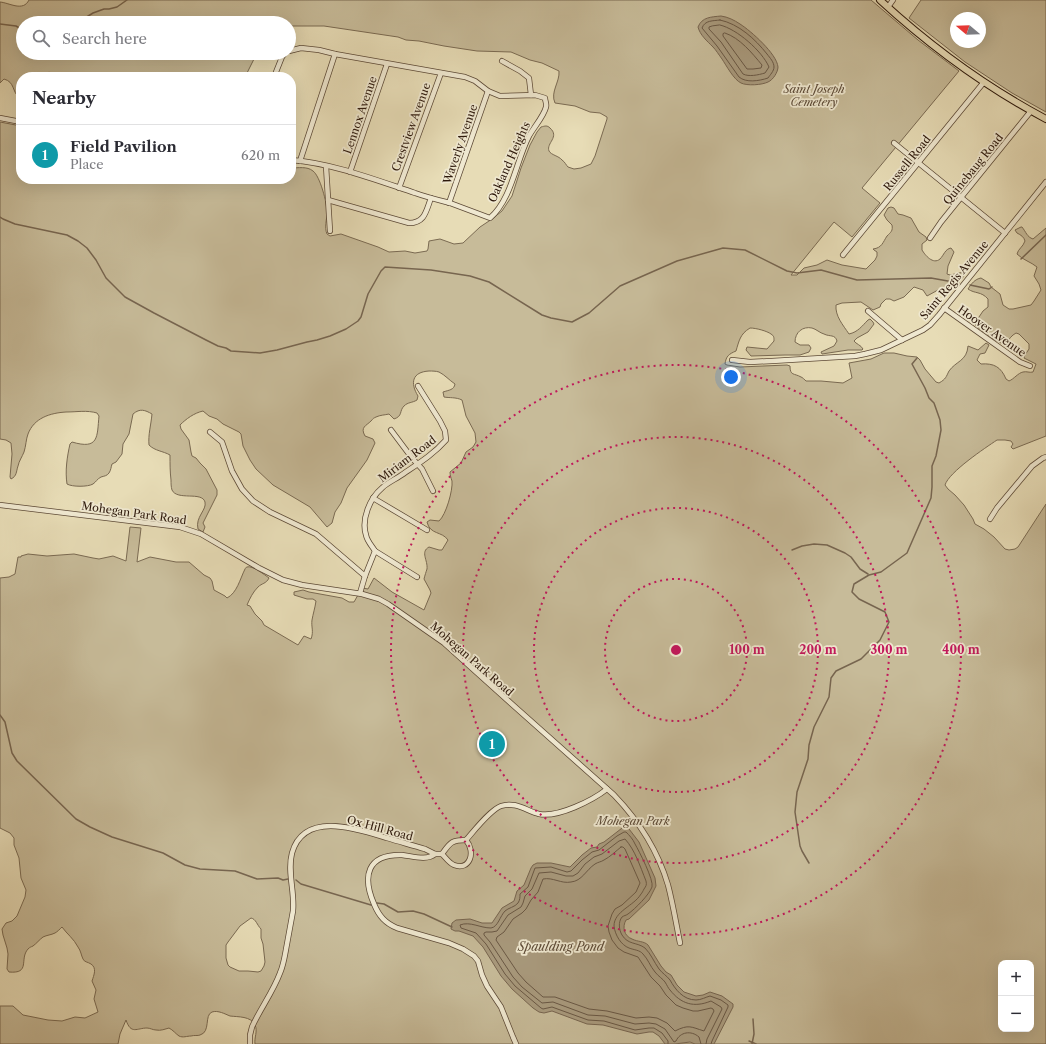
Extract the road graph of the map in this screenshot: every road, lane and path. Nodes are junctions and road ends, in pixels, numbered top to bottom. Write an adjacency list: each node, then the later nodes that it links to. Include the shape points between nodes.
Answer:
1 (880, 0): 3 (main road)
2 (893, 0): 3 (street)
3 (888, 7): 11 (main road, via 954,62)
4 (296, 49): 5 (street, via 319,50)
5 (335, 54): 8 (street); 20 (street)
6 (281, 60): 9 (street)
7 (502, 62): 13 (street, via 529,78)
8 (387, 64): 10 (street); 23 (street, Lennox Avenue)
9 (276, 72)
10 (441, 73): 12 (street, via 475,81); 25 (street, Crestview Avenue)
11 (984, 82): 14 (main road); 21 (street, Russell Road)
12 (488, 91): 13 (street, via 500,96); 29 (street, Waverly Avenue)
13 (531, 95): 29 (street, Oakland Heights, via 544,98 547,105 524,146 505,200 495,214 490,218)
14 (1031, 111): 16 (main road); 27 (street, Quinebaug Road)
15 (0, 118): 17 (street)
16 (1046, 120)
17 (16, 121)
18 (894, 143): 21 (street)
19 (296, 161): 20 (street, Oakland Heights)
20 (300, 161): 22 (street, Oakland Heights)
21 (918, 163): 27 (street); 33 (street, Russell Road)
22 (326, 166): 23 (street, Oakland Heights); 28 (street)
23 (350, 172): 25 (street, Oakland Heights)
24 (1046, 182): 31 (street, Saint Regis Avenue)
25 (399, 188): 26 (street, Oakland Heights)
26 (431, 198): 28 (street, via 425,216 415,223); 29 (street, Oakland Heights)
27 (961, 198): 31 (street); 32 (street, Quinebaug Road)
28 (328, 200): 30 (street)
29 (449, 203)
30 (330, 231)
31 (1005, 233): 34 (street, Saint Regis Avenue)
32 (930, 238)
33 (844, 255)
34 (944, 308): 36 (street, Saint Regis Avenue, via 926,328); 38 (street, Hoover Avenue, via 1020,362)
35 (868, 311): 36 (street)
36 (902, 340): 37 (street, Saint Regis Avenue, via 873,352 855,356 750,362)
37 (732, 360)
38 (1030, 366)
39 (418, 386): 43 (street, Miriam Road, via 440,421 446,440)
40 (391, 430): 43 (street)
41 (210, 432): 50 (street, via 222,442 235,477 253,501 316,534)
42 (1046, 457): 47 (street, via 1032,466)
43 (418, 464): 44 (street); 45 (street, Miriam Road, via 382,488)
44 (433, 491)
45 (373, 498): 48 (street); 49 (street, Miriam Road, via 364,525 366,537)
46 (0, 504): 52 (street, Mohegan Park Road, via 180,527 201,534 285,581)
47 (990, 519)
48 (427, 530)
49 (375, 551): 50 (street); 51 (street)
50 (365, 576): 52 (street)
51 (417, 577)
52 (360, 593): 53 (street, Mohegan Park Road, via 385,602 439,639)
53 (607, 789): 54 (street, via 578,805 552,814 539,814 514,805 502,805); 57 (street, Mohegan Park Road, via 635,819 656,853 668,886)
54 (466, 840): 56 (street, via 451,842); 56 (street, via 472,852 466,864 453,865)
55 (435, 854): 56 (street); 58 (street, Ox Hill Road, via 345,827 319,827 301,837 295,844 291,857 293,906 283,966 252,1027); 59 (street, via 430,857 397,855 376,861 370,869 368,878 373,901 381,917 389,925 466,950 474,956 487,986 501,1006)
56 (442, 854)
57 (680, 942)
58 (250, 1044)
59 (516, 1044)

